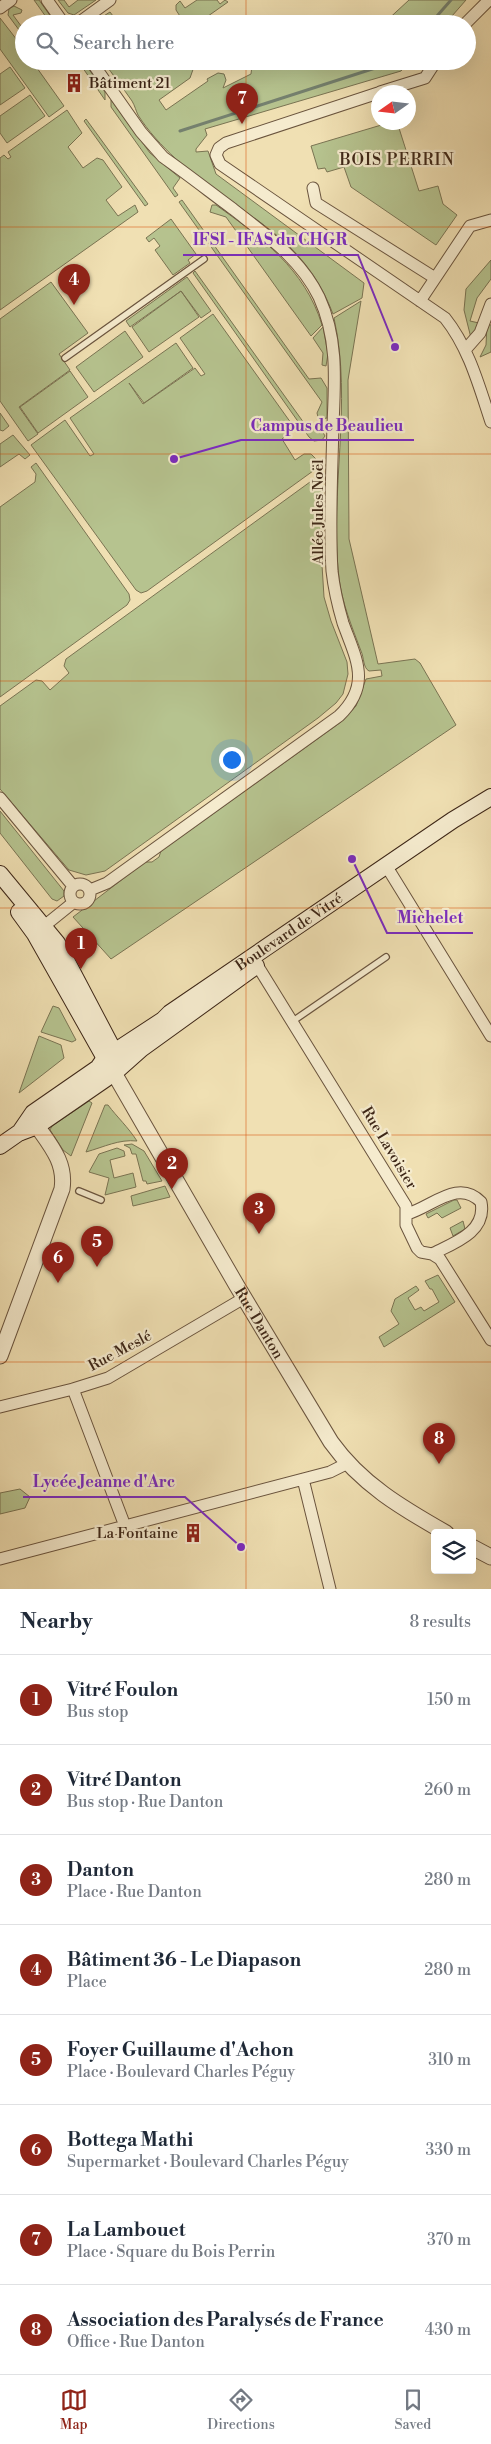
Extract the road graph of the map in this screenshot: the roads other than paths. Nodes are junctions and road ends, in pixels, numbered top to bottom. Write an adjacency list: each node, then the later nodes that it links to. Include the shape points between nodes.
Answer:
1 (11, 0): 5 (street)
2 (47, 0): 6 (street)
3 (110, 0): 7 (street)
4 (488, 0): 8 (street)
5 (0, 8)
6 (58, 15)
7 (89, 15)
8 (474, 15)
9 (96, 70): 28 (street, Allée Jules Noël, via 149,143 163,157 280,245 298,264 328,320 334,358 333,580 342,618 358,660 359,674 353,699 339,716 106,883)
10 (430, 70): 11 (street, via 425,78)
11 (404, 85)
12 (371, 96): 17 (street, via 226,143 216,155 220,164)
13 (313, 188): 16 (street, via 316,202)
14 (491, 220): 16 (street, via 470,226)
15 (204, 259): 20 (lane)
16 (435, 278): 17 (street)
17 (420, 301): 19 (street, via 445,318)
18 (491, 304): 19 (street, via 480,333)
19 (465, 350): 21 (street)
20 (65, 358)
21 (491, 422)
22 (491, 797): 35 (main road, Boulevard de Vitré, via 240,963 170,1013)
23 (0, 798): 27 (street)
24 (491, 806): 25 (main road, Boulevard de Vitré)
25 (390, 872): 32 (main road, Boulevard de Vitré); 34 (street)
26 (1, 879): 30 (main road)
27 (73, 886): 28 (street, via 82,884); 29 (street, via 70,892)
28 (90, 890): 29 (street, via 86,902)
29 (74, 902): 30 (street)
30 (39, 929): 35 (main road, via 71,997); 35 (main road, via 57,942)
31 (386, 957): 33 (lane)
32 (257, 965): 33 (street, Rue Lavoisier); 35 (main road, Boulevard de Vitré, via 142,1049)
33 (293, 1021): 43 (street, Rue Lavoisier, via 406,1206)
34 (491, 1036)
35 (114, 1062): 36 (main road, Boulevard de Vitré); 37 (main road, Boulevard de Vitré, via 98,1068 33,1113); 45 (street, Rue Danton)
36 (37, 1126): 37 (main road, Boulevard de Vitré); 47 (street, via 62,1166 62,1189)
37 (20, 1132): 38 (main road, Boulevard de Vitré)
38 (0, 1146)
39 (79, 1191): 41 (lane)
40 (491, 1195): 42 (street)
41 (101, 1200)
42 (481, 1202): 43 (street, via 470,1193 458,1192); 44 (street, via 478,1225 472,1232)
43 (407, 1214): 44 (street, Rue Lavoisier, via 406,1225 417,1248)
44 (432, 1254): 46 (street, Rue Lavoisier, via 440,1259)
45 (244, 1298): 48 (street, Rue Meslé, via 108,1378); 50 (street, Rue Danton, via 320,1426)
46 (491, 1340)
47 (0, 1356)
48 (73, 1389): 49 (street, Rue Meslé); 52 (street)
49 (0, 1407)
50 (348, 1463): 51 (street); 53 (street, Rue Danton, via 383,1496)
51 (303, 1479): 52 (street); 57 (street)
52 (125, 1526): 56 (street)
53 (439, 1529)
54 (476, 1549): 55 (street)
55 (491, 1557)
56 (0, 1559)
57 (330, 1589)

